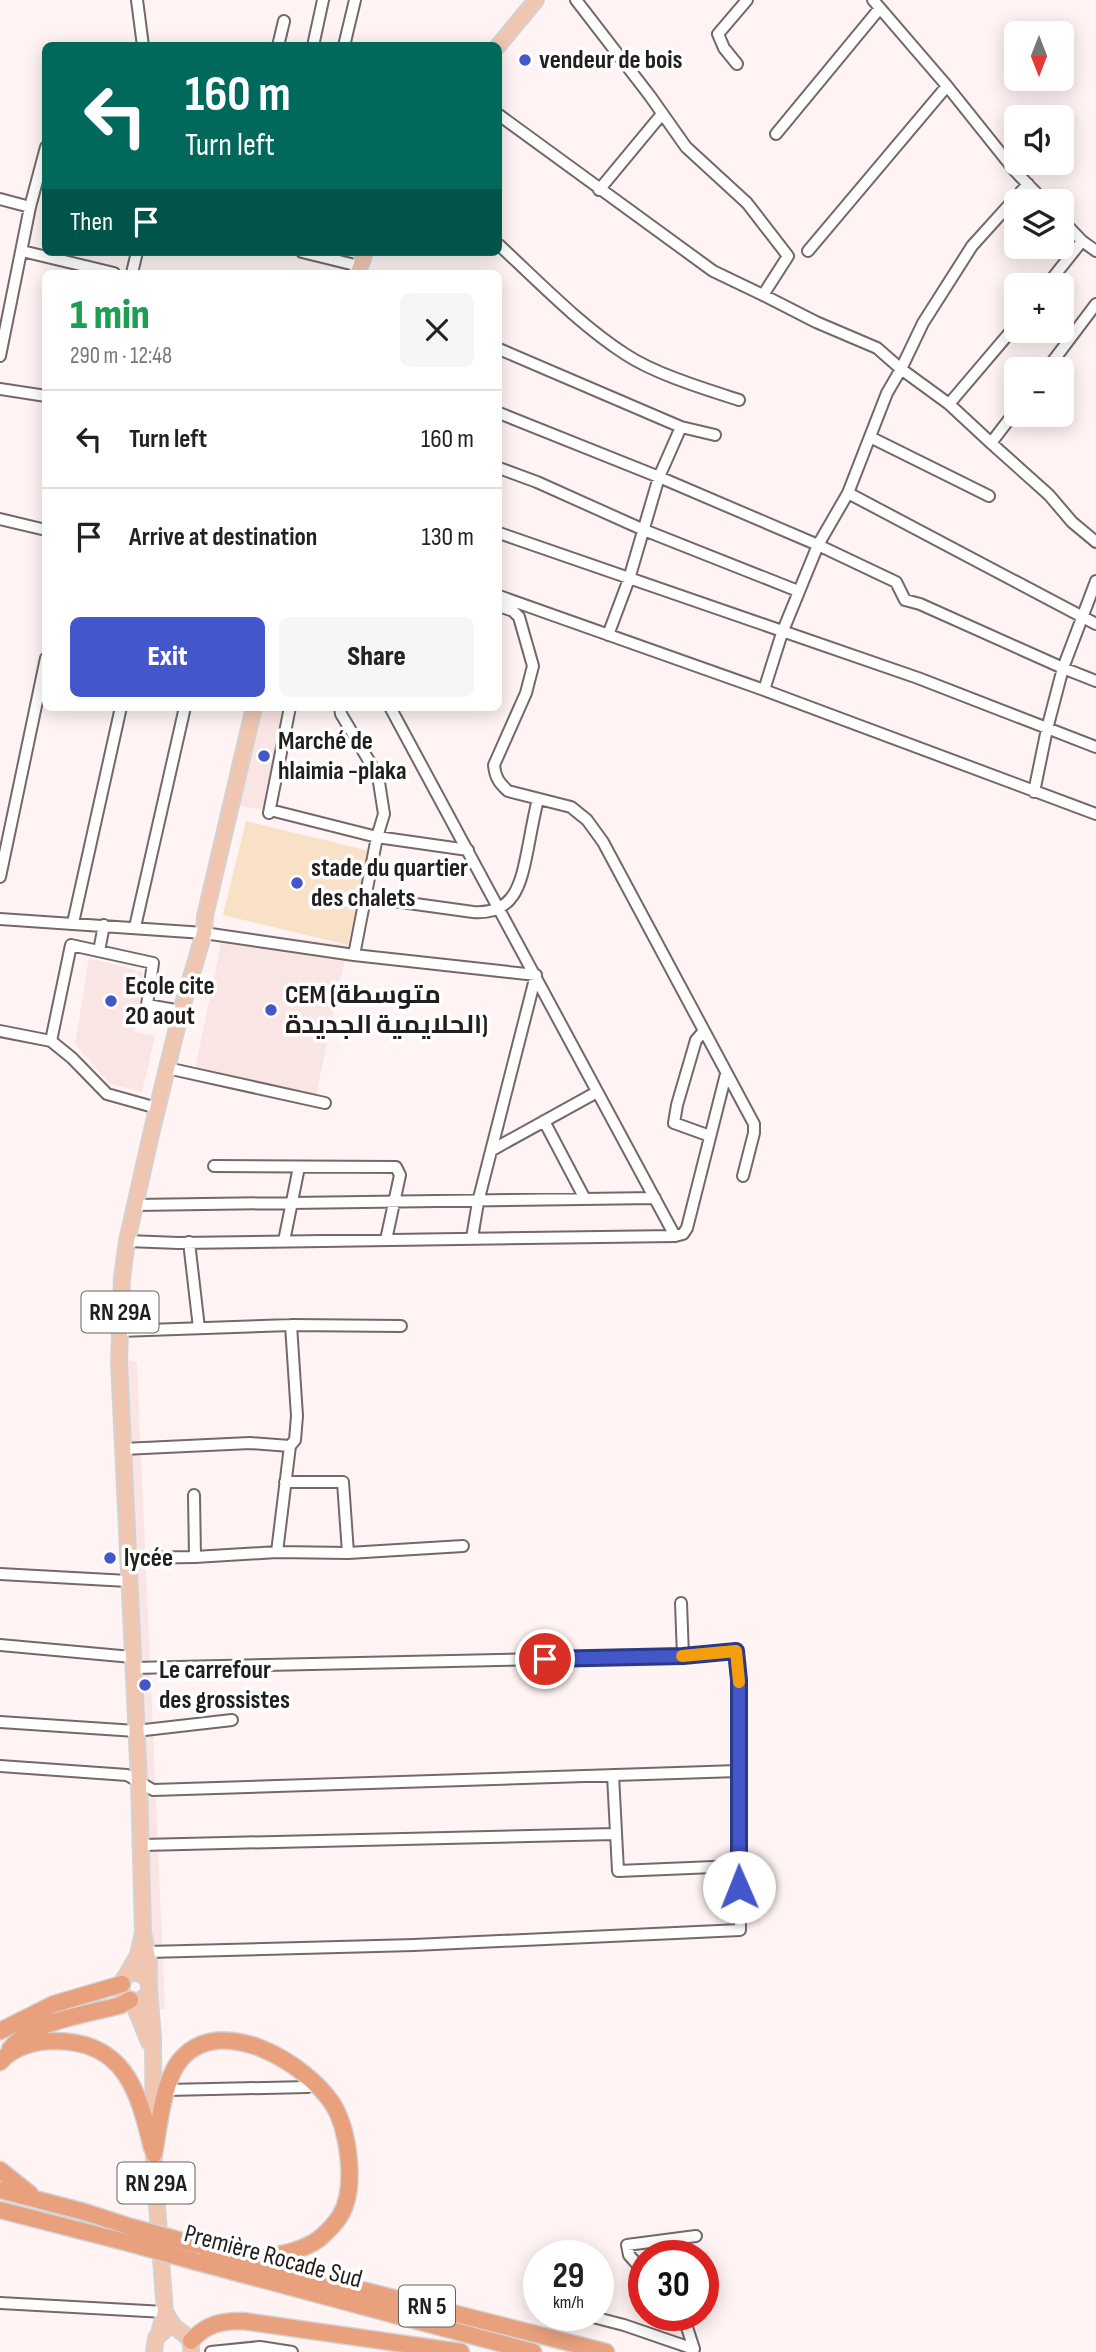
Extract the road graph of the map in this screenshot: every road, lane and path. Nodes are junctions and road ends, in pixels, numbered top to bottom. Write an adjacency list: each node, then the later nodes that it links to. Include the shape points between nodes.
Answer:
1 (137, 0): 9 (street)
2 (323, 0): 11 (street)
3 (355, 0): 12 (street)
4 (536, 0): 13 (main road)
5 (576, 0): 16 (street)
6 (747, 0): 14 (street, via 718,34)
7 (876, 4): 15 (street); 18 (street)
8 (284, 21): 10 (street)
9 (142, 42)
10 (279, 42)
11 (314, 42)
12 (345, 42)
13 (501, 42)
14 (737, 64)
15 (947, 86): 19 (street); 29 (street)
16 (662, 114): 21 (street); 37 (street, via 686,147 747,203 788,256)
17 (502, 117): 21 (street)
18 (776, 134)
19 (1028, 184): 20 (street); 43 (street, via 972,246 923,323)
20 (1033, 189)
21 (599, 190): 37 (street, via 713,271)
22 (40, 192): 24 (street)
23 (0, 199): 24 (street)
24 (30, 207): 28 (street)
25 (1074, 233): 26 (street)
26 (1082, 241): 30 (street); 36 (street)
27 (502, 248): 46 (street, via 626,355)
28 (22, 251): 31 (street); 41 (street)
29 (808, 251)
30 (1096, 251)
31 (42, 256)
32 (43, 256): 34 (street)
33 (315, 256): 35 (street)
34 (101, 270)
35 (359, 270)
36 (1057, 273)
37 (763, 295): 43 (street, via 877,348)
38 (1096, 304): 42 (street)
39 (1004, 339): 47 (street)
40 (502, 350): 50 (street)
41 (0, 356)
42 (1056, 357)
43 (901, 369): 47 (street); 52 (street)
44 (0, 388): 45 (street)
45 (42, 396)
46 (740, 400)
47 (949, 404): 53 (street)
48 (502, 415): 55 (street)
49 (1004, 426): 53 (street)
50 (681, 427): 51 (street); 55 (street)
51 (715, 435)
52 (870, 437): 56 (street); 57 (street)
53 (991, 443): 62 (street)
54 (502, 469): 60 (street)
55 (659, 477): 60 (street); 63 (street)
56 (848, 493): 63 (street); 69 (street)
57 (989, 496)
58 (0, 519): 59 (street)
59 (42, 529)
60 (644, 530): 64 (street); 66 (street)
61 (502, 534): 64 (street)
62 (1096, 542)
63 (818, 545): 66 (street); 73 (street, via 896,582 905,600)
64 (629, 579): 71 (street); 72 (street)
65 (1096, 581): 69 (street)
66 (798, 591): 71 (street)
67 (502, 597): 72 (street)
68 (502, 607): 86 (street, via 519,617 533,666 494,765 495,774 508,791)
69 (1083, 617): 70 (street); 73 (street)
70 (1096, 624)
71 (782, 633): 76 (street); 83 (street, via 918,678)
72 (608, 635): 76 (street)
73 (1063, 668): 75 (street); 83 (street)
74 (42, 677): 90 (street)
75 (1096, 681)
76 (764, 690): 85 (street)
77 (120, 711): 94 (street)
78 (184, 711): 96 (street)
79 (253, 711): 97 (main road, RN 29A)
80 (289, 711): 88 (street, via 269,811)
81 (341, 711): 88 (street, via 377,776 384,814)
82 (392, 711): 89 (street)
83 (1047, 729): 84 (street); 85 (street)
84 (1096, 747)
85 (1034, 792): 87 (street)
86 (538, 799): 92 (street, via 522,879); 103 (street, via 571,807 603,842)
87 (1096, 814)
88 (377, 837): 89 (street); 91 (street)
89 (468, 850): 92 (street)
90 (0, 877)
91 (365, 897): 92 (street, via 485,913); 99 (street)
92 (500, 908): 100 (street)
93 (0, 919): 94 (street)
94 (73, 923): 95 (street)
95 (104, 925): 96 (street); 98 (street)
96 (135, 927): 97 (street)
97 (204, 933): 99 (street); 101 (main road, RN 29A)
98 (99, 951): 101 (street, via 153,963 147,1005); 104 (street, via 71,945)
99 (354, 955): 100 (street)
100 (536, 975): 107 (street); 112 (street)
101 (181, 1011): 105 (main road, RN 29A)
102 (0, 1031): 104 (street)
103 (704, 1031): 106 (street); 111 (street, via 696,1040 674,1123)
104 (51, 1041): 109 (street, via 107,1094)
105 (167, 1068): 108 (street); 109 (main road, RN 29A)
106 (726, 1074): 111 (street); 115 (street, via 754,1124)
107 (597, 1092): 110 (street); 116 (street)
108 (325, 1103)
109 (157, 1108): 121 (main road, RN 29A)
110 (544, 1121): 112 (street); 117 (street)
111 (710, 1136): 122 (street, via 687,1228)
112 (492, 1150): 119 (street)
113 (214, 1166): 114 (street)
114 (299, 1167): 118 (street, via 396,1167 400,1175); 120 (street)
115 (743, 1176)
116 (655, 1198): 117 (street); 122 (street)
117 (585, 1199): 119 (street)
118 (393, 1201): 119 (street); 120 (street); 124 (street)
119 (478, 1202): 123 (street)
120 (290, 1203): 121 (street); 126 (street)
121 (135, 1205): 125 (main road, RN 29A)
122 (675, 1236): 123 (street)
123 (471, 1238): 124 (street)
124 (386, 1240): 126 (street)
125 (127, 1241): 127 (street); 131 (main road, RN 29A)
126 (284, 1241): 127 (street)
127 (189, 1242): 130 (street)
128 (290, 1325): 129 (street); 130 (street); 132 (street, via 297,1416 295,1440)
129 (401, 1326)
130 (199, 1328): 131 (street)
131 (119, 1331): 133 (main road, RN 29A)
132 (290, 1446): 133 (street, via 250,1443); 134 (street)
133 (123, 1449): 140 (main road, RN 29A)
134 (285, 1482): 137 (street); 138 (street, via 343,1482)
135 (194, 1495): 139 (street)
136 (463, 1546): 138 (street)
137 (278, 1552): 138 (street); 139 (street)
138 (348, 1553)
139 (195, 1557): 140 (street)
140 (127, 1558): 142 (main road, RN 29A)
141 (0, 1574): 142 (street)
142 (128, 1581): 146 (main road, RN 29A)
143 (681, 1603): 145 (street)
144 (0, 1645): 146 (street)
145 (683, 1656): 146 (street); 151 (street, via 736,1651)
146 (132, 1662): 149 (main road, RN 29A)
147 (232, 1720): 149 (street)
148 (0, 1722): 149 (street)
149 (136, 1731): 153 (main road, RN 29A)
150 (0, 1766): 153 (street, via 127,1775)
151 (738, 1770): 152 (street); 156 (street)
152 (613, 1775): 153 (street, via 153,1790); 154 (street)
153 (139, 1782): 155 (main road, RN 29A)
154 (615, 1834): 155 (street); 156 (street, via 618,1871)
155 (142, 1845): 157 (main road, RN 29A)
156 (738, 1866): 158 (street, via 740,1930)
157 (143, 1933): 158 (main road); 159 (main road, via 138,1955)
158 (147, 1952): 160 (main road)
159 (124, 1980): 160 (main road, via 140,1974); 161 (main road, via 123,1993); 162 (highway, via 54,2004)
160 (149, 1987): 161 (main road, via 144,1997); 163 (main road)
161 (131, 2000): 163 (main road); 164 (highway, via 27,2033)
162 (0, 2031)
163 (153, 2054): 167 (main road, RN 29A)
164 (2, 2059): 167 (highway, via 44,2041 94,2046 113,2059 131,2084)
165 (308, 2087): 166 (street)
166 (167, 2090): 167 (highway); 175 (highway, via 176,2066 188,2052 208,2043 235,2041 260,2047 289,2063 324,2092 338,2114 348,2147 350,2181 341,2215 309,2245)
167 (154, 2154): 177 (main road, RN 29A)
168 (0, 2170): 171 (highway, via 31,2195)
169 (0, 2190): 171 (highway, Première Rocade Sud / RN 5)
170 (0, 2210): 172 (highway, Première Rocade Sud / RN 5)
171 (85, 2212): 172 (highway, Première Rocade Sud / RN 5)
172 (130, 2235): 175 (highway, Première Rocade Sud / RN 5, bridge, via 198,2245); 188 (highway, Première Rocade Sud / RN 5, bridge, via 198,2262)
173 (696, 2236): 174 (street)
174 (665, 2240)
175 (248, 2261): 189 (highway, Première Rocade Sud / RN 5)
176 (0, 2303): 177 (street)
177 (165, 2312): 179 (main road); 181 (main road, RN 29A)
178 (614, 2322): 184 (street)
179 (177, 2328): 181 (main road); 182 (main road)
180 (689, 2331): 184 (street)
181 (159, 2333): 185 (main road)
182 (191, 2345): 183 (street); 187 (highway, via 198,2333 214,2323 243,2321)
183 (215, 2351): 186 (street, via 260,2347)
184 (697, 2351)
185 (154, 2352)
186 (292, 2352)
187 (461, 2352)
188 (533, 2352)
189 (606, 2352)

